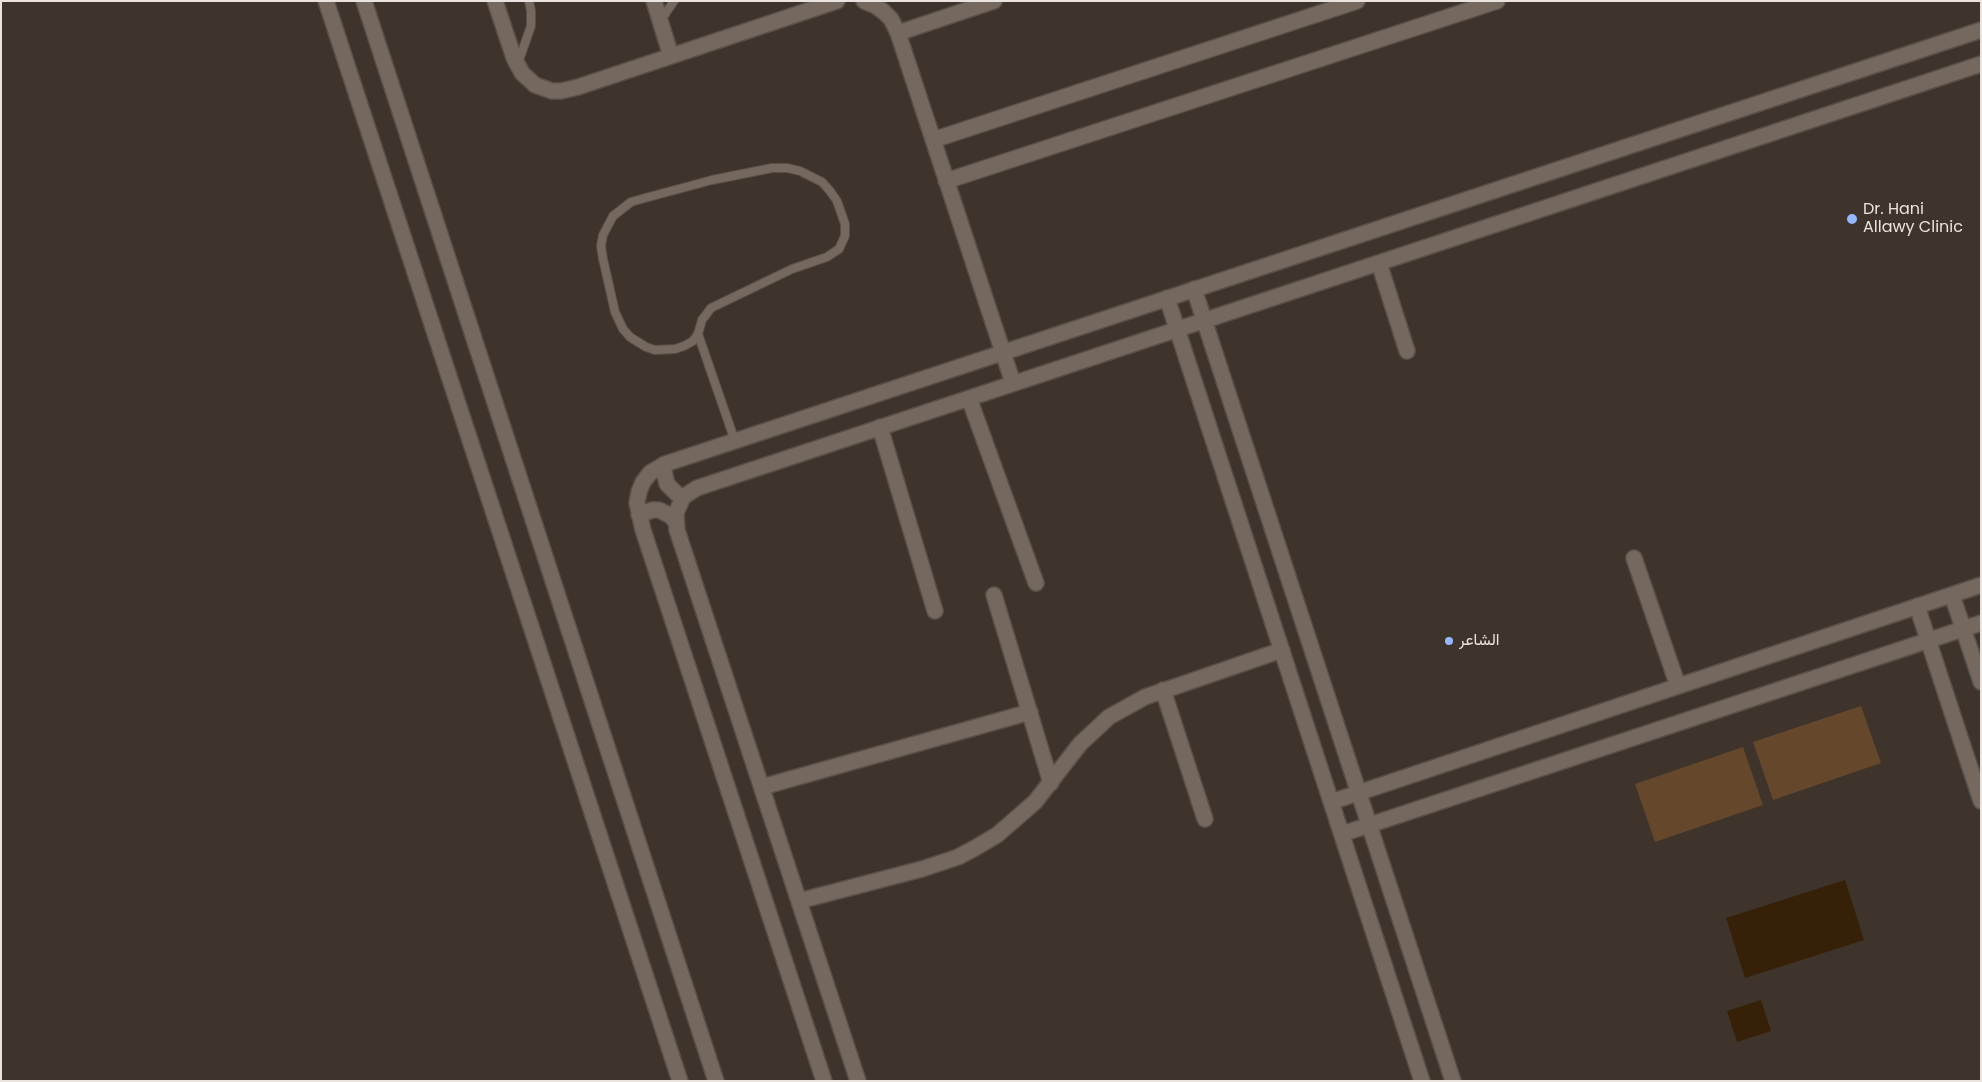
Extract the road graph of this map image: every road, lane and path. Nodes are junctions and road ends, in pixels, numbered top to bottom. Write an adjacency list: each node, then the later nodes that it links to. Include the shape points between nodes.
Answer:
1 (326, 1): 61 (street)
2 (364, 1): 62 (street)
3 (495, 1): 18 (street)
4 (529, 1): 18 (lane, via 531,26)
5 (654, 1): 13 (street)
6 (674, 1): 13 (lane)
7 (837, 1): 16 (street)
8 (864, 1): 14 (street, via 876,6)
9 (885, 1): 14 (street)
10 (994, 1): 14 (street)
11 (1357, 1): 19 (street)
12 (1497, 1): 20 (street)
13 (660, 22): 16 (street)
14 (894, 26): 19 (street)
15 (1981, 30): 22 (street)
16 (671, 56): 18 (street, via 561,91 535,85)
17 (1981, 64): 21 (street)
18 (517, 65)
19 (933, 140): 20 (street)
20 (946, 181): 28 (street)
21 (1379, 263): 24 (street); 27 (street)
22 (1194, 289): 23 (street); 24 (street)
23 (1167, 298): 25 (street); 28 (street)
24 (1204, 320): 25 (street); 54 (street)
25 (1177, 329): 29 (street); 47 (street)
26 (698, 334): 26 (lane, via 684,346 665,351 637,343 623,329 611,299 601,246 607,225 614,216 631,202 758,170 800,170 822,182 842,212 845,236 839,249 711,308 702,320); 32 (lane)
27 (1407, 351)
28 (1003, 352): 29 (street); 32 (street)
29 (1013, 383): 30 (street)
30 (970, 398): 31 (street); 38 (street)
31 (880, 427): 34 (street, via 698,488); 43 (street)
32 (735, 441): 33 (street)
33 (665, 464): 34 (street, via 668,484); 35 (street, via 650,473 643,482 637,503)
34 (683, 497): 36 (street)
35 (639, 515): 36 (street, via 659,510); 63 (street)
36 (675, 522): 53 (street)
37 (1634, 558): 49 (street)
38 (1036, 583)
39 (1981, 585): 41 (street)
40 (994, 595): 51 (street)
41 (1952, 595): 42 (street); 45 (street)
42 (1917, 606): 46 (street); 49 (street)
43 (934, 611)
44 (1981, 623): 45 (street)
45 (1964, 628): 46 (street); 48 (street)
46 (1928, 640): 55 (street); 58 (street)
47 (1282, 650): 50 (street); 56 (street)
48 (1981, 682)
49 (1678, 686): 54 (street)
50 (1163, 690): 52 (street, via 1126,706 1094,729); 57 (street)
51 (1030, 712): 52 (street); 53 (street)
52 (1051, 783): 60 (street, via 1035,802 997,835 958,856 922,869)
53 (762, 787): 60 (street)
54 (1359, 793): 56 (street); 58 (street)
55 (1981, 800)
56 (1332, 802): 59 (street)
57 (1205, 819)
58 (1369, 825): 59 (street); 66 (street)
59 (1342, 834): 65 (street)
60 (799, 901): 64 (street)
61 (680, 1081)
62 (716, 1081)
63 (824, 1081)
64 (858, 1081)
65 (1422, 1081)
66 (1453, 1081)

